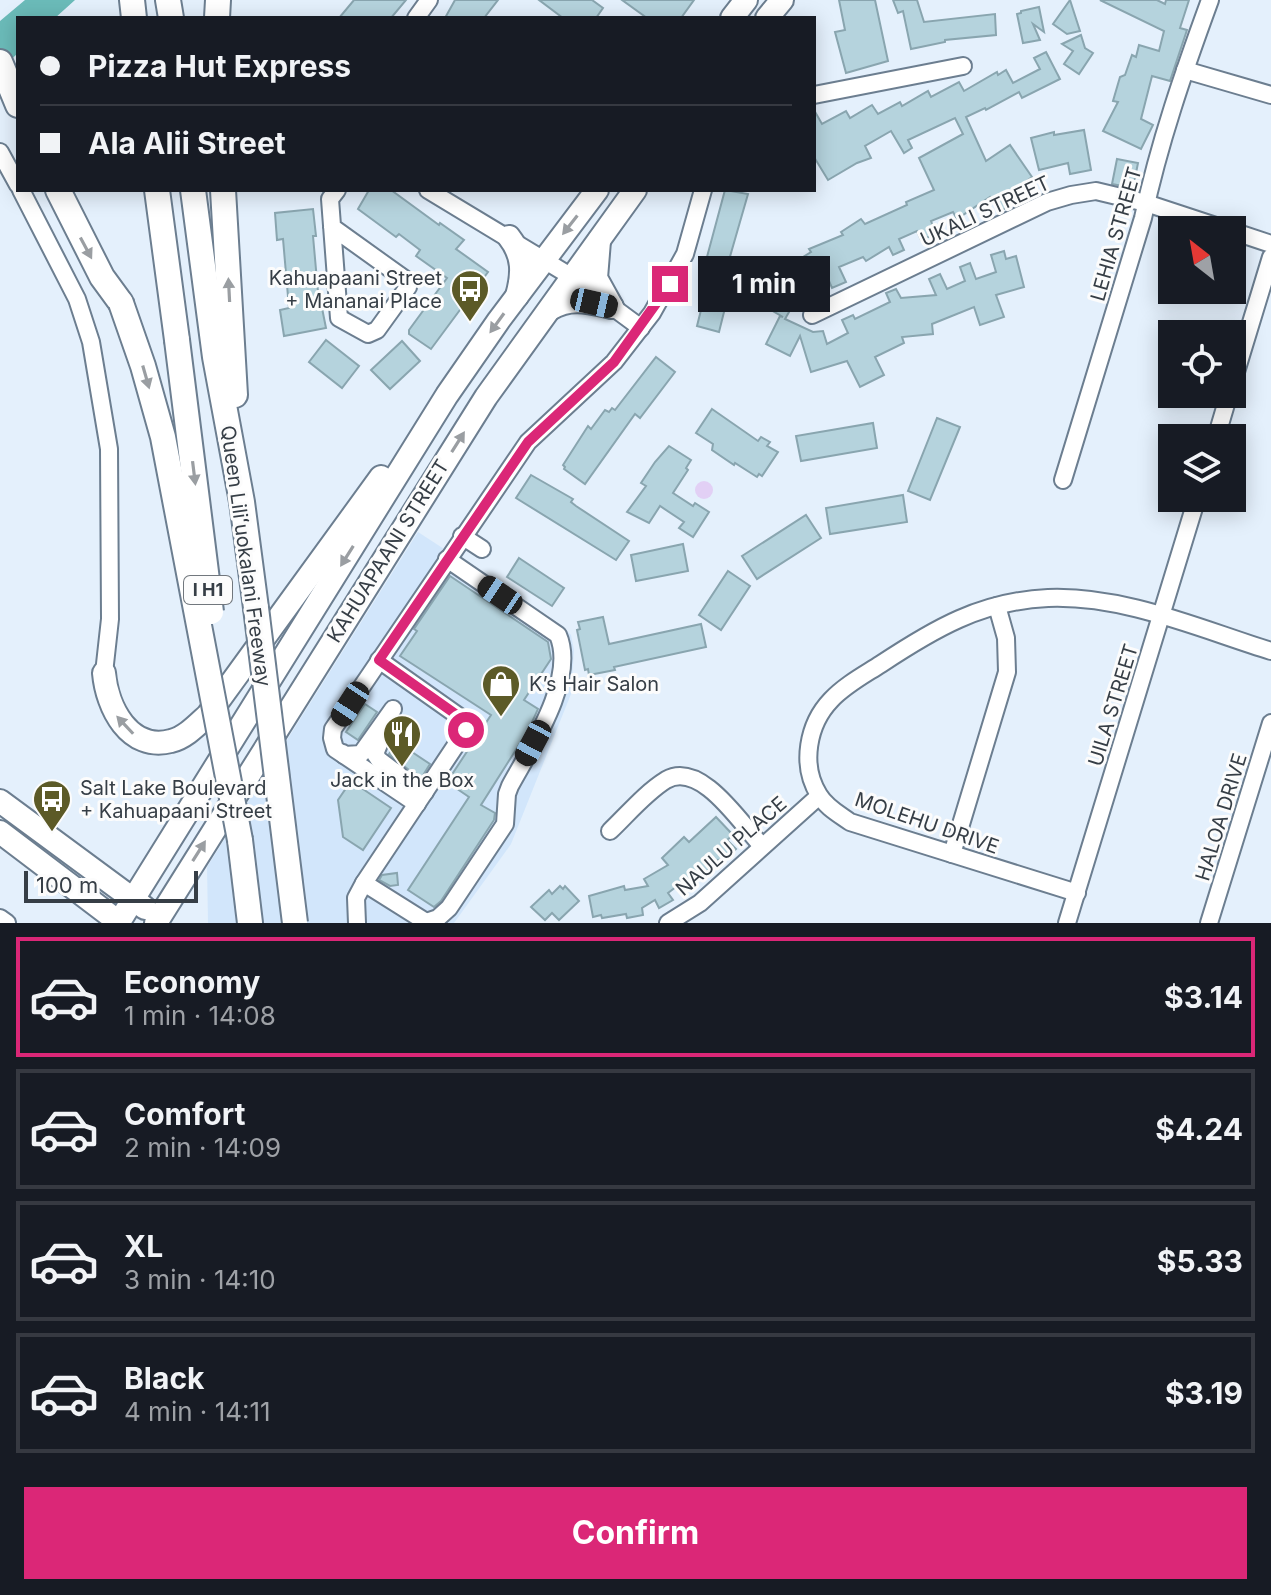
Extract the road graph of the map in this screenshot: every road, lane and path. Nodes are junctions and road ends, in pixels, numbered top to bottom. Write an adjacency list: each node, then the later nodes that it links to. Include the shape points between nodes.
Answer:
1 (746, 0): 4 (main road)
2 (782, 0): 5 (main road)
3 (1210, 0): 7 (street, LEHIA STREET)
4 (734, 16)
5 (769, 16)
6 (963, 66): 9 (street)
7 (1185, 70): 10 (street); 24 (street, LEHIA STREET)
8 (2, 73): 11 (highway)
9 (816, 95)
10 (1271, 95)
11 (16, 104)
12 (0, 152): 13 (street)
13 (16, 181)
14 (22, 192): 51 (street, via 77,299 91,342 109,449 110,619)
15 (59, 192): 59 (highway, one-way to 59, bridge, via 121,303 163,437)
16 (157, 192): 59 (highway, Queen Liliʻuokalani Freeway / I H1, one-way to 59, bridge)
17 (193, 192): 40 (highway, Queen Liliʻuokalani Freeway / I H1)
18 (223, 192): 40 (highway, one-way to 18)
19 (335, 192): 26 (street, via 330,199)
20 (431, 192): 28 (street)
21 (595, 192): 32 (main road, KAHUAPAANI STREET, one-way to 32)
22 (634, 192): 29 (main road, KAHUAPAANI STREET)
23 (702, 192): 38 (street, via 685,254)
24 (1146, 203): 25 (street, UKALI STREET); 37 (street, UKALI STREET, via 1096,191 1055,199); 42 (street, LEHIA STREET)
25 (1185, 216)
26 (332, 227): 26 (street, via 339,318 368,334 377,330 408,287 406,280)
27 (1246, 236): 30 (street, UKALI STREET)
28 (509, 237): 32 (street); 34 (main road, via 520,254)
29 (600, 238): 33 (main road, KAHUAPAANI STREET); 35 (main road, via 596,278)
30 (1271, 244)
31 (1271, 257): 39 (street)
32 (544, 260): 33 (street); 34 (main road, KAHUAPAANI STREET)
33 (572, 277): 35 (street); 36 (main road, KAHUAPAANI STREET)
34 (517, 297): 41 (main road, KAHUAPAANI STREET, one-way to 41)
35 (612, 307): 36 (main road, via 576,299); 38 (street)
36 (550, 309): 66 (main road, KAHUAPAANI STREET, one-way to 36, via 486,397)
37 (812, 315)
38 (641, 328): 44 (street, via 605,371 528,442)
39 (1246, 339)
40 (224, 362): 70 (highway, Queen Liliʻuokalani Freeway / I H1, bridge)
41 (447, 395): 51 (main road, one-way to 51, via 373,487 208,715 189,732 160,742 129,732 109,704); 64 (main road, KAHUAPAANI STREET, one-way to 64)
42 (1063, 480)
43 (1193, 512): 48 (street, UILA STREET)
44 (462, 536): 45 (street); 46 (street)
45 (482, 549)
46 (449, 556): 50 (street); 62 (street, via 558,635 559,690 510,786 505,824 449,908 426,922)
47 (997, 606): 48 (street, via 1066,598); 54 (street, via 932,631 834,697 817,719 809,744); 61 (street, via 1006,638 1007,672)
48 (1161, 616): 49 (street); 63 (street, UILA STREET)
49 (1271, 651)
50 (379, 660): 53 (street, via 365,690 333,729 332,738); 55 (street, via 466,725)
51 (104, 673)
52 (1271, 723): 74 (street, HALOA DRIVE)
53 (349, 756): 55 (street); 55 (street, via 396,711 375,754)
54 (819, 796): 60 (street, NAULU PLACE); 61 (street, MOLEHU DRIVE, via 850,822)
55 (421, 798): 62 (street)
56 (0, 801): 64 (main road)
57 (610, 831): 60 (street, via 667,780 687,776 710,788)
58 (0, 832): 68 (main road)
59 (240, 840): 69 (highway, Queen Liliʻuokalani Freeway / I H1)
60 (762, 846): 72 (street, NAULU PLACE, via 700,903)
61 (952, 854): 63 (street, MOLEHU DRIVE)
62 (364, 883): 71 (street, via 356,898)
63 (1077, 893): 73 (street, UILA STREET)
64 (133, 900): 66 (main road); 68 (main road, KAHUAPAANI STREET)
65 (0, 918): 67 (street)
66 (160, 921)
67 (7, 923)
68 (119, 923)
69 (250, 923)
70 (295, 923)
71 (357, 923)
72 (668, 923)
73 (1067, 923)
74 (1209, 923)

